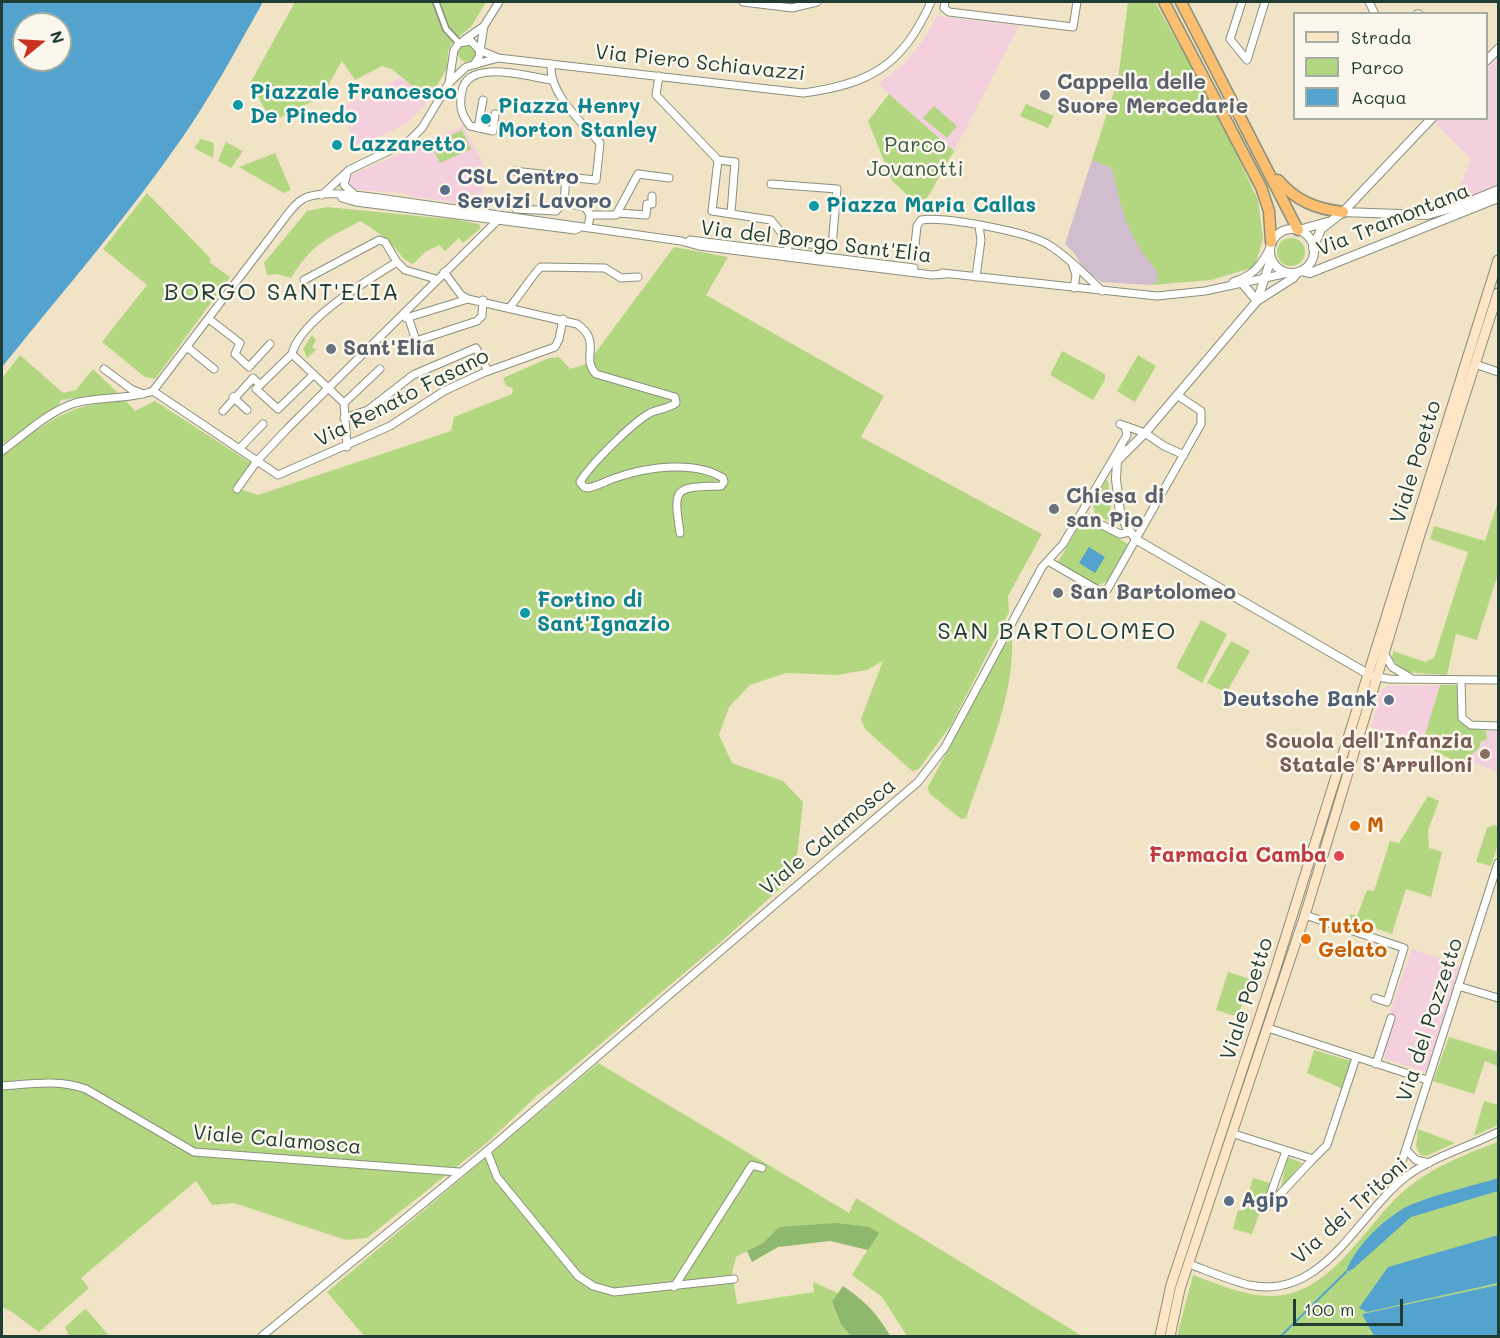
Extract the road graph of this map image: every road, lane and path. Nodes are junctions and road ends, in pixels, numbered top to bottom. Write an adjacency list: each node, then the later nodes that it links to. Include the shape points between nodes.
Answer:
1 (436, 2): 13 (street, via 449,35)
2 (499, 2): 12 (street)
3 (743, 2): 4 (street, via 792,8)
4 (817, 2)
5 (931, 2): 20 (street, Via Piero Schiavazzi, via 903,52 850,85 803,93)
6 (945, 2): 7 (street, via 944,8 949,12 1073,27)
7 (1077, 2)
8 (1164, 2): 56 (highway, via 1261,187 1269,211)
9 (1242, 2): 10 (street, via 1230,39 1247,60)
10 (1265, 2)
11 (1183, 4): 28 (highway)
12 (484, 26): 13 (street); 14 (street)
13 (461, 42): 14 (street, Via Piero Schiavazzi, via 475,43); 15 (street, Via Piero Schiavazzi, via 454,50)
14 (479, 50): 16 (street, Via Piero Schiavazzi); 17 (street)
15 (454, 58): 19 (street); 22 (street, Via Piero Schiavazzi)
16 (498, 58): 17 (street, Via Piero Schiavazzi); 18 (street, Via Piero Schiavazzi)
17 (475, 63): 19 (street, Via Piero Schiavazzi)
18 (551, 64): 20 (street, Via Piero Schiavazzi); 21 (street)
19 (466, 67): 22 (street, Via Piero Schiavazzi)
20 (659, 76): 27 (street, via 656,95)
21 (548, 80): 26 (street, via 472,74 464,83 459,105 470,126); 31 (street, via 600,143 596,180)
22 (449, 83): 29 (street, Via Piero Schiavazzi, via 422,128 409,141)
23 (483, 100): 26 (street)
24 (495, 114): 26 (street, via 493,131)
25 (1430, 120): 35 (street)
26 (478, 128)
27 (718, 160): 45 (street, via 735,162); 45 (street, via 712,211)
28 (1267, 166): 43 (highway, via 1293,196 1317,208); 53 (highway)
29 (349, 170): 36 (street, Via Piero Schiavazzi); 38 (street, via 344,184)
30 (514, 171): 31 (street)
31 (566, 177): 41 (street)
32 (669, 178): 44 (street, via 638,174)
33 (771, 184): 57 (street, via 837,189)
34 (1498, 190): 48 (street, Via Tramontana, via 1438,213)
35 (1361, 192): 43 (street); 46 (street, via 1362,204)
36 (322, 195): 37 (street, Via del Borgo Sant'Elia); 85 (street, Via del Borgo Sant'Elia, via 311,195 296,205)
37 (338, 196): 38 (street, Via del Borgo Sant'Elia); 49 (street, Via del Borgo Sant'Elia, via 356,202)
38 (358, 196): 49 (street, Via del Borgo Sant'Elia)
39 (652, 196): 44 (street, via 646,215)
40 (1498, 198): 54 (street, Via Tramontana)
41 (564, 202): 42 (street, via 556,211); 47 (street, via 581,204)
42 (516, 209)
43 (1343, 212): 46 (street, Via Tramontana); 50 (street)
44 (618, 213): 47 (street, via 612,217)
45 (731, 213): 55 (street, via 771,220)
46 (1370, 213): 48 (street, Via Tramontana)
47 (591, 215): 52 (street)
48 (1413, 215): 54 (street)
49 (497, 218): 52 (street, Via del Borgo Sant'Elia); 66 (street)
50 (1332, 219): 53 (street); 58 (street, via 1318,233)
51 (979, 226): 60 (street, Via del Borgo Sant'Elia, via 934,218 921,220 916,226); 65 (street, Via del Borgo Sant'Elia, via 1044,242); 71 (street)
52 (588, 228): 59 (street, Via del Borgo Sant'Elia)
53 (1298, 230): 56 (street, via 1282,232); 58 (street, via 1308,236)
54 (1416, 230): 67 (street, Via Tramontana, via 1310,273)
55 (789, 242): 57 (street); 59 (street)
56 (1271, 245): 62 (street); 78 (street, Via del Borgo Sant'Elia, via 1260,268 1252,275)
57 (832, 246): 61 (street)
58 (1313, 248): 67 (street, via 1311,263)
59 (787, 254): 61 (street, Via del Borgo Sant'Elia); 69 (street, Via del Borgo Sant'Elia)
60 (914, 254)
61 (831, 257): 69 (street, Via del Borgo Sant'Elia)
62 (1271, 259): 68 (street); 73 (street)
63 (1498, 260): 123 (main road, Viale Poetto)
64 (397, 262): 72 (street, via 405,270); 74 (street, via 385,242 379,240); 89 (street, via 330,306 296,343)
65 (1073, 266): 76 (street); 77 (street, Via del Borgo Sant'Elia)
66 (444, 272): 72 (street); 80 (street)
67 (1299, 272): 68 (street); 82 (street)
68 (1288, 273): 73 (street, Via del Borgo Sant'Elia)
69 (946, 274): 71 (street, Via del Borgo Sant'Elia)
70 (639, 277): 83 (street, via 621,278 605,268 542,267)
71 (976, 277): 76 (street, Via del Borgo Sant'Elia)
72 (436, 279): 84 (street)
73 (1264, 279): 75 (street, Via del Borgo Sant'Elia); 82 (street)
74 (304, 280)
75 (1243, 284): 78 (street, Via del Borgo Sant'Elia); 82 (street)
76 (1074, 288): 77 (street, Via del Borgo Sant'Elia)
77 (1102, 291): 78 (street, Via del Borgo Sant'Elia, via 1157,296)
78 (1205, 291)
79 (1498, 293): 90 (main road, Viale Poetto)
80 (468, 299): 81 (street); 84 (street)
81 (483, 300): 83 (street); 84 (street, via 482,316 477,321 416,341)
82 (1257, 301): 101 (street)
83 (510, 307): 86 (street)
84 (405, 318): 98 (street)
85 (209, 319): 87 (street, via 240,343 235,354 249,367); 88 (street, Via del Borgo Sant'Elia)
86 (563, 319): 94 (street, Via Renato Fasano, via 555,346); 119 (street, via 577,324 590,336 589,360 596,374 671,394 676,400 671,407 648,414 622,435 582,478 581,485 588,488 645,470 703,469 724,481 719,486 705,485 678,494 675,502)
87 (270, 345)
88 (188, 347): 92 (street); 99 (street, Via del Borgo Sant'Elia)
89 (292, 354): 96 (street); 97 (street)
90 (1475, 364): 95 (street); 122 (main road, Viale Poetto)
91 (104, 369): 100 (street, via 131,390)
92 (214, 369)
93 (380, 369): 103 (street)
94 (488, 371): 106 (street, via 477,348 412,375 368,410); 109 (street, Via Renato Fasano, via 444,391 399,422)
95 (1498, 372)
96 (313, 375): 97 (street, via 278,410 256,389); 98 (street)
97 (260, 386): 102 (street, via 253,378)
98 (327, 389): 103 (street); 115 (street)
99 (153, 390): 100 (street, Via del Borgo Sant'Elia); 110 (street, Via Renato Fasano)
100 (143, 394): 112 (street, Via del Borgo Sant'Elia, via 72,404)
101 (1177, 395): 108 (street); 114 (street, via 1203,414)
102 (233, 397): 104 (street); 105 (street)
103 (344, 403): 106 (street)
104 (223, 411)
105 (247, 411)
106 (344, 418): 109 (street)
107 (263, 424): 110 (street)
108 (1145, 433): 111 (street); 113 (street, Viale Calamosca, via 1122,425 1126,435); 114 (street)
109 (347, 447): 115 (street, Via Renato Fasano, via 278,475)
110 (239, 449): 115 (street, Via Renato Fasano)
111 (1125, 450): 113 (street); 118 (street, via 1117,461 1116,479 1120,512)
112 (2, 451)
113 (1116, 454): 117 (street, Viale Calamosca)
114 (1184, 455): 120 (street)
115 (257, 461): 116 (street)
116 (237, 489)
117 (1075, 524): 118 (street, via 1088,518 1120,534); 121 (street, Viale Calamosca)
118 (1130, 532): 120 (street)
119 (680, 533)
120 (1137, 540): 121 (street, via 1105,591); 123 (street)
121 (1048, 561): 141 (street, Viale Calamosca, via 945,747 918,782)
122 (1384, 653): 123 (main road, Viale Poetto); 124 (street, via 1400,674)
123 (1372, 676): 124 (street); 129 (main road, Viale Poetto); 153 (main road, Viale Poetto, via 1171,1285)
124 (1420, 680): 125 (street)
125 (1461, 680): 126 (street); 127 (street, via 1462,718 1471,725)
126 (1498, 680)
127 (1498, 726)
128 (1498, 863): 130 (street, Via del Pozzetto)
129 (1305, 915): 131 (street, via 1404,948 1387,1002); 134 (main road, Viale Poetto)
130 (1458, 986): 132 (street); 137 (street, Via del Pozzetto)
131 (1375, 998)
132 (1498, 998)
133 (1391, 1018): 136 (street)
134 (1268, 1029): 135 (street); 140 (main road, Viale Poetto)
135 (1356, 1058): 136 (street); 144 (street, via 1327,1145)
136 (1376, 1064): 137 (street)
137 (1427, 1080): 143 (street, Via del Pozzetto)
138 (2, 1086): 147 (street, Viale Calamosca, via 54,1082 86,1089 194,1152)
139 (1498, 1132): 145 (street, Via dei Tritoni)
140 (1234, 1134): 142 (street); 149 (main road, Viale Poetto)
141 (487, 1151): 147 (street, Viale Calamosca); 151 (street, via 497,1177 585,1282 614,1292)
142 (1286, 1151): 144 (street); 144 (street, via 1267,1204 1270,1205)
143 (1407, 1151): 145 (street, Via dei Tritoni, via 1416,1160); 148 (street, Via del Pozzetto)
144 (1313, 1159)
145 (1430, 1163): 148 (street, Via dei Tritoni)
146 (762, 1168): 151 (street, via 752,1165)
147 (459, 1172): 152 (street, Viale Calamosca)
148 (1394, 1188): 149 (street, Via dei Tritoni, via 1329,1258 1308,1275 1288,1284 1249,1285)
149 (1189, 1264): 154 (main road, Viale Poetto)
150 (734, 1279): 151 (street)
151 (674, 1287)
152 (262, 1336)
153 (1160, 1336)
154 (1170, 1336)

